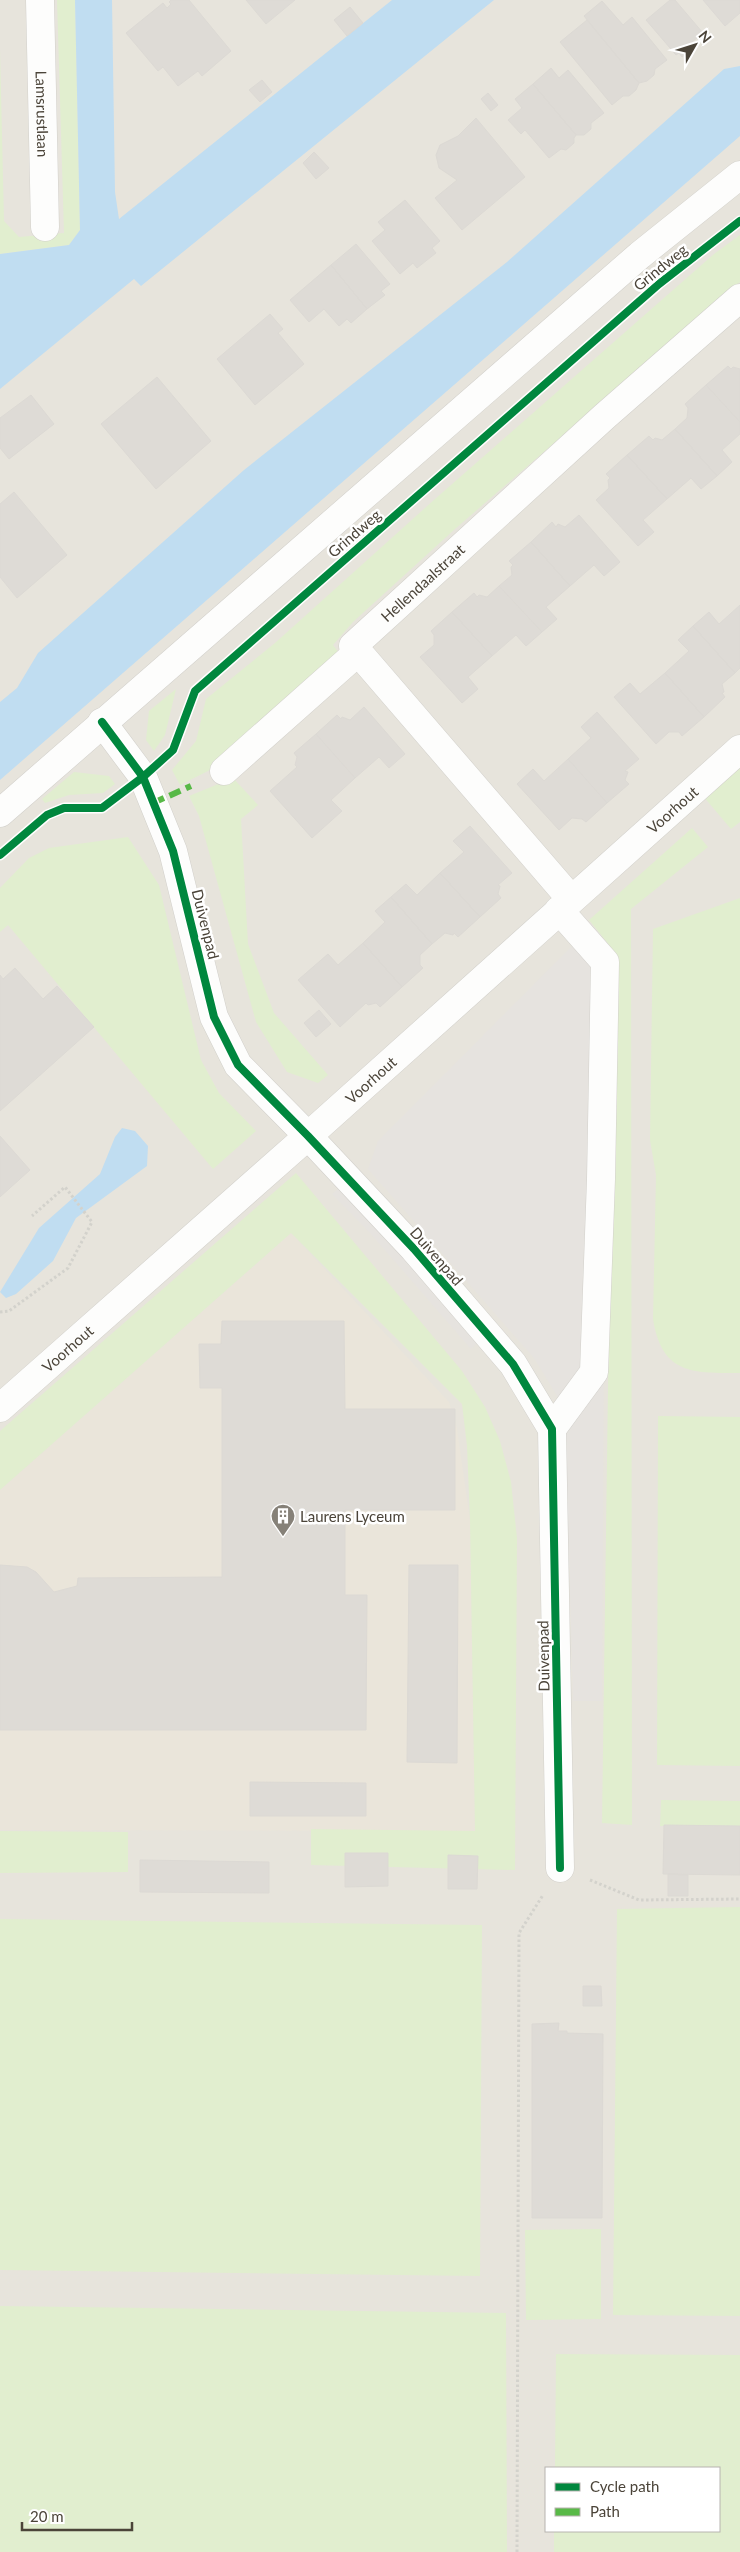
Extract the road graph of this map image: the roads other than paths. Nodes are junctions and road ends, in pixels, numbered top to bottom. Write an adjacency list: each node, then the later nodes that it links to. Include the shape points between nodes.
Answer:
1 (40, 0): 3 (street, Lamsrustlaan)
2 (740, 175): 6 (street, Grindweg, via 634,261)
3 (45, 227)
4 (740, 298): 5 (street, Hellendaalstraat, via 605,416 353,646)
5 (358, 652): 8 (street); 10 (street)
6 (102, 722): 9 (street, Grindweg); 11 (street, Duivenpad, via 143,777 173,851 214,1017 238,1066)
7 (740, 749): 10 (street, Voorhout)
8 (224, 771)
9 (0, 813)
10 (565, 904): 11 (street, Voorhout); 13 (street, via 605,962 601,1179 594,1372)
11 (308, 1136): 12 (street, Voorhout); 13 (street, Duivenpad, via 414,1249 513,1364)
12 (0, 1408)
13 (552, 1429): 14 (street, Duivenpad)
14 (560, 1868)

